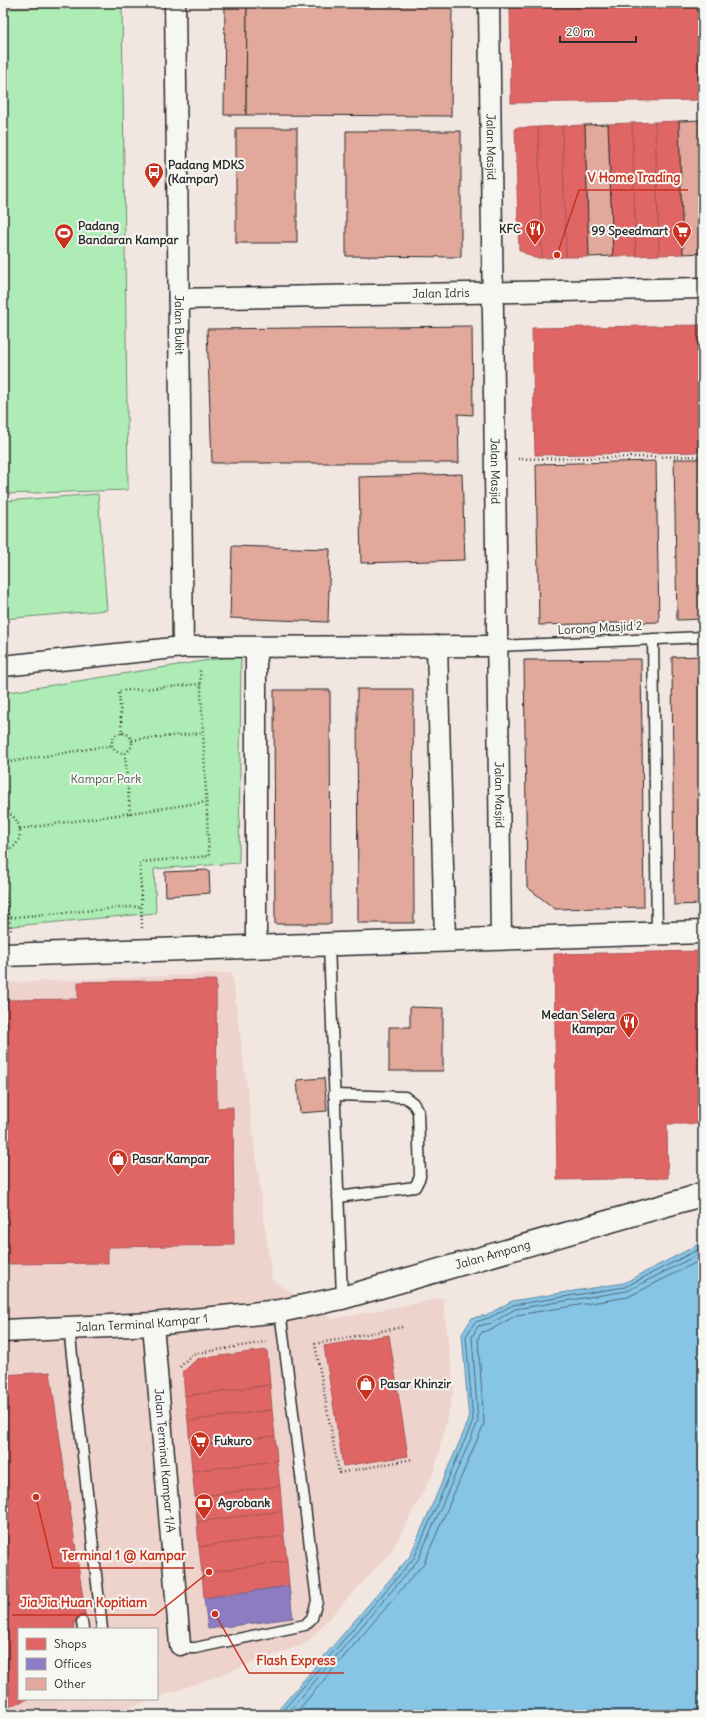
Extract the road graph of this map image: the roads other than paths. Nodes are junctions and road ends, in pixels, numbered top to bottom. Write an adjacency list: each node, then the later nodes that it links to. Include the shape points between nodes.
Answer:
1 (175, 3): 5 (street, Jalan Bukit)
2 (489, 3): 4 (street, Jalan Masjid)
3 (703, 288): 4 (street, Jalan Idris)
4 (493, 292): 5 (street, Jalan Idris); 9 (street, Jalan Masjid)
5 (179, 299): 10 (street, Jalan Bukit)
6 (703, 637): 7 (lane, Lorong Masjid 2)
7 (653, 639): 9 (lane, Lorong Masjid 2); 14 (lane)
8 (437, 646): 9 (street); 11 (street); 16 (street)
9 (498, 646): 15 (street, Jalan Masjid)
10 (191, 647): 11 (street); 12 (street)
11 (256, 647): 18 (street)
12 (3, 666)
13 (703, 932): 14 (street)
14 (657, 934): 15 (street)
15 (501, 938): 16 (street)
16 (445, 940): 17 (street)
17 (329, 944): 18 (street); 20 (lane)
18 (256, 947): 19 (street)
19 (8, 954)
20 (334, 1095): 22 (lane); 22 (lane, via 404,1097 413,1103 418,1111 420,1177 415,1187)
21 (703, 1193): 23 (street, Jalan Ampang)
22 (338, 1198): 23 (lane)
23 (342, 1298): 24 (street, Jalan Ampang)
24 (280, 1311): 25 (street, Jalan Terminal Kampar 1); 29 (lane, via 317,1601 312,1618 305,1625 195,1648)
25 (152, 1324): 26 (street, Jalan Terminal Kampar 1); 29 (street, Jalan Terminal Kampar 1/A)
26 (69, 1328): 27 (street, Jalan Terminal Kampar 1); 28 (lane)
27 (3, 1331)
28 (102, 1628)
29 (180, 1645)

